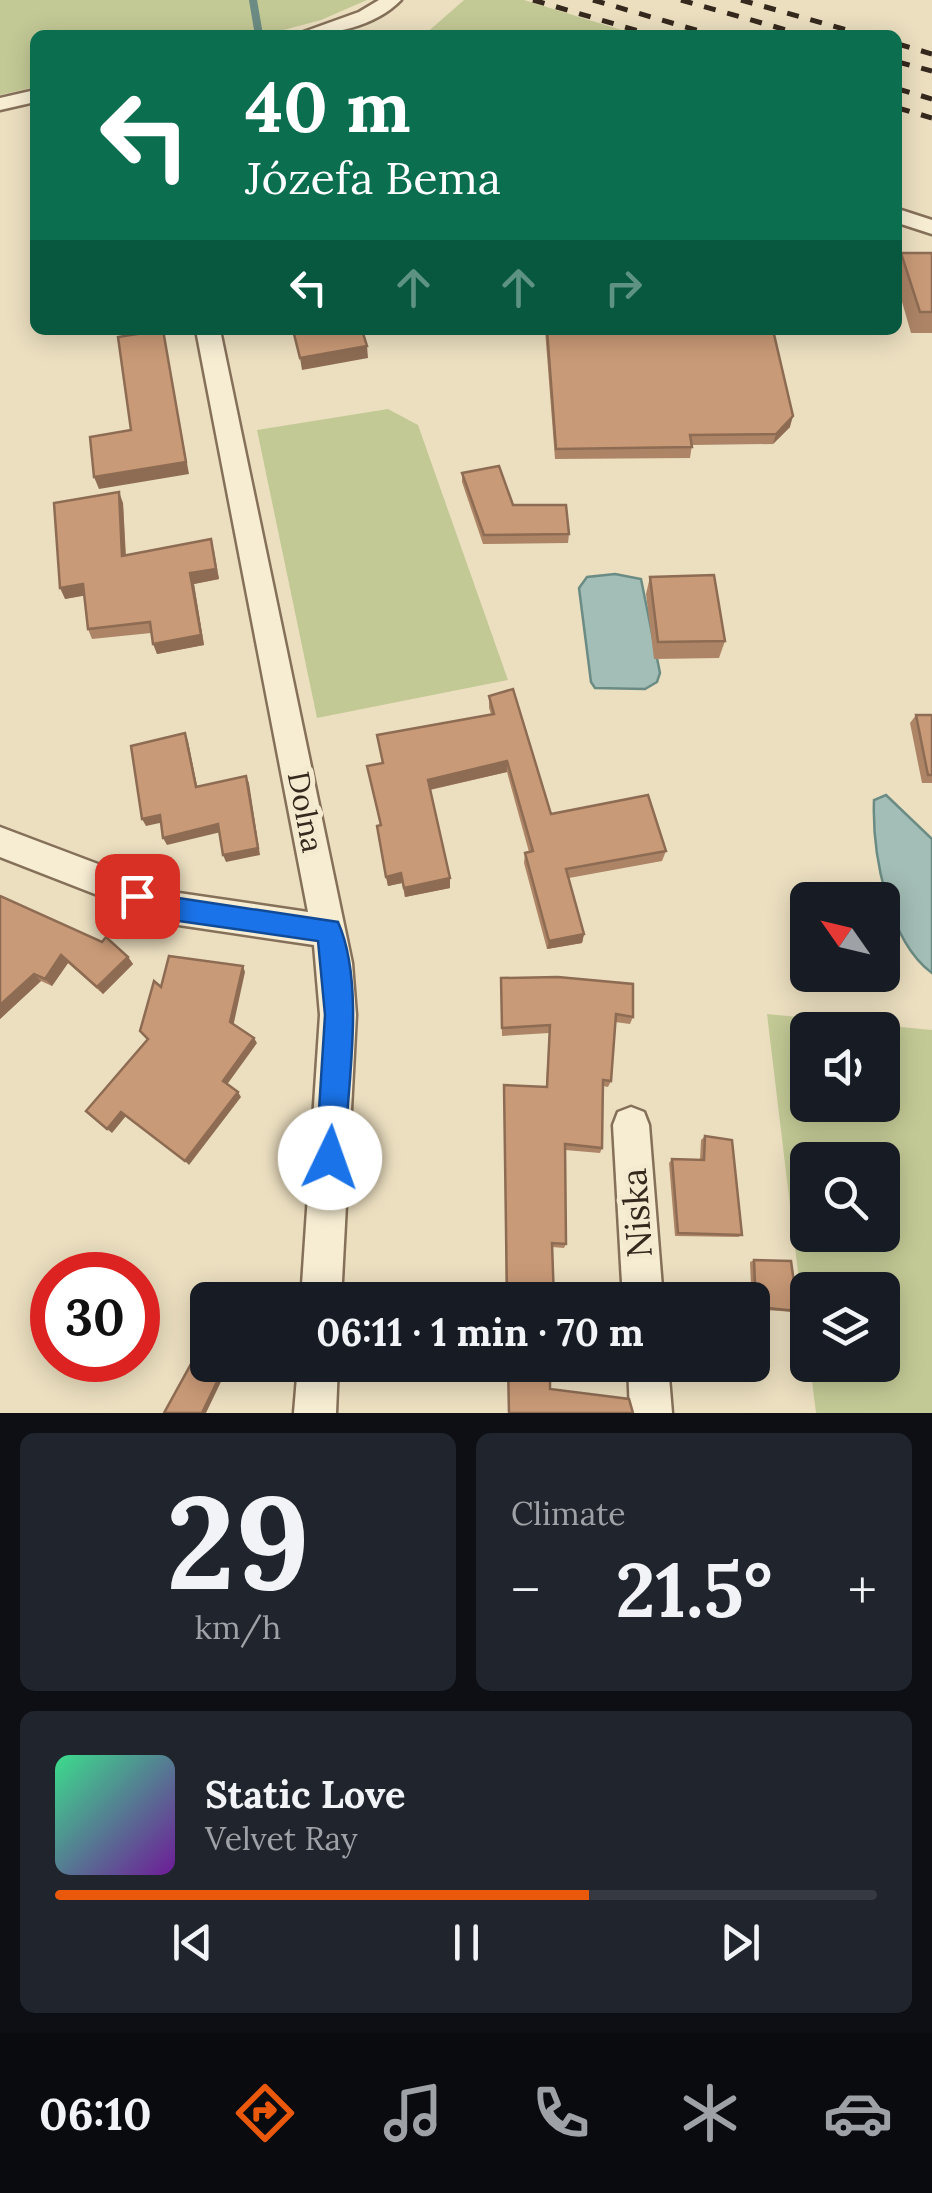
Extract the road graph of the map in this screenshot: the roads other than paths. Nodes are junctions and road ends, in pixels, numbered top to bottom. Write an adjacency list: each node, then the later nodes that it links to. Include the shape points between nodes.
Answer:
1 (392, 0): 2 (street)
2 (345, 30)
3 (30, 97): 4 (street)
4 (0, 104)
5 (902, 217): 6 (street)
6 (932, 227)
7 (209, 335): 9 (street, Dolna)
8 (0, 842): 9 (street, via 172,908)
9 (329, 931): 11 (street, Dolna, via 338,1015)
10 (631, 1125): 12 (street, Niska)
11 (323, 1282)
12 (642, 1282)
13 (317, 1382): 15 (street)
14 (649, 1382): 16 (street)
15 (315, 1413)
16 (651, 1413)

